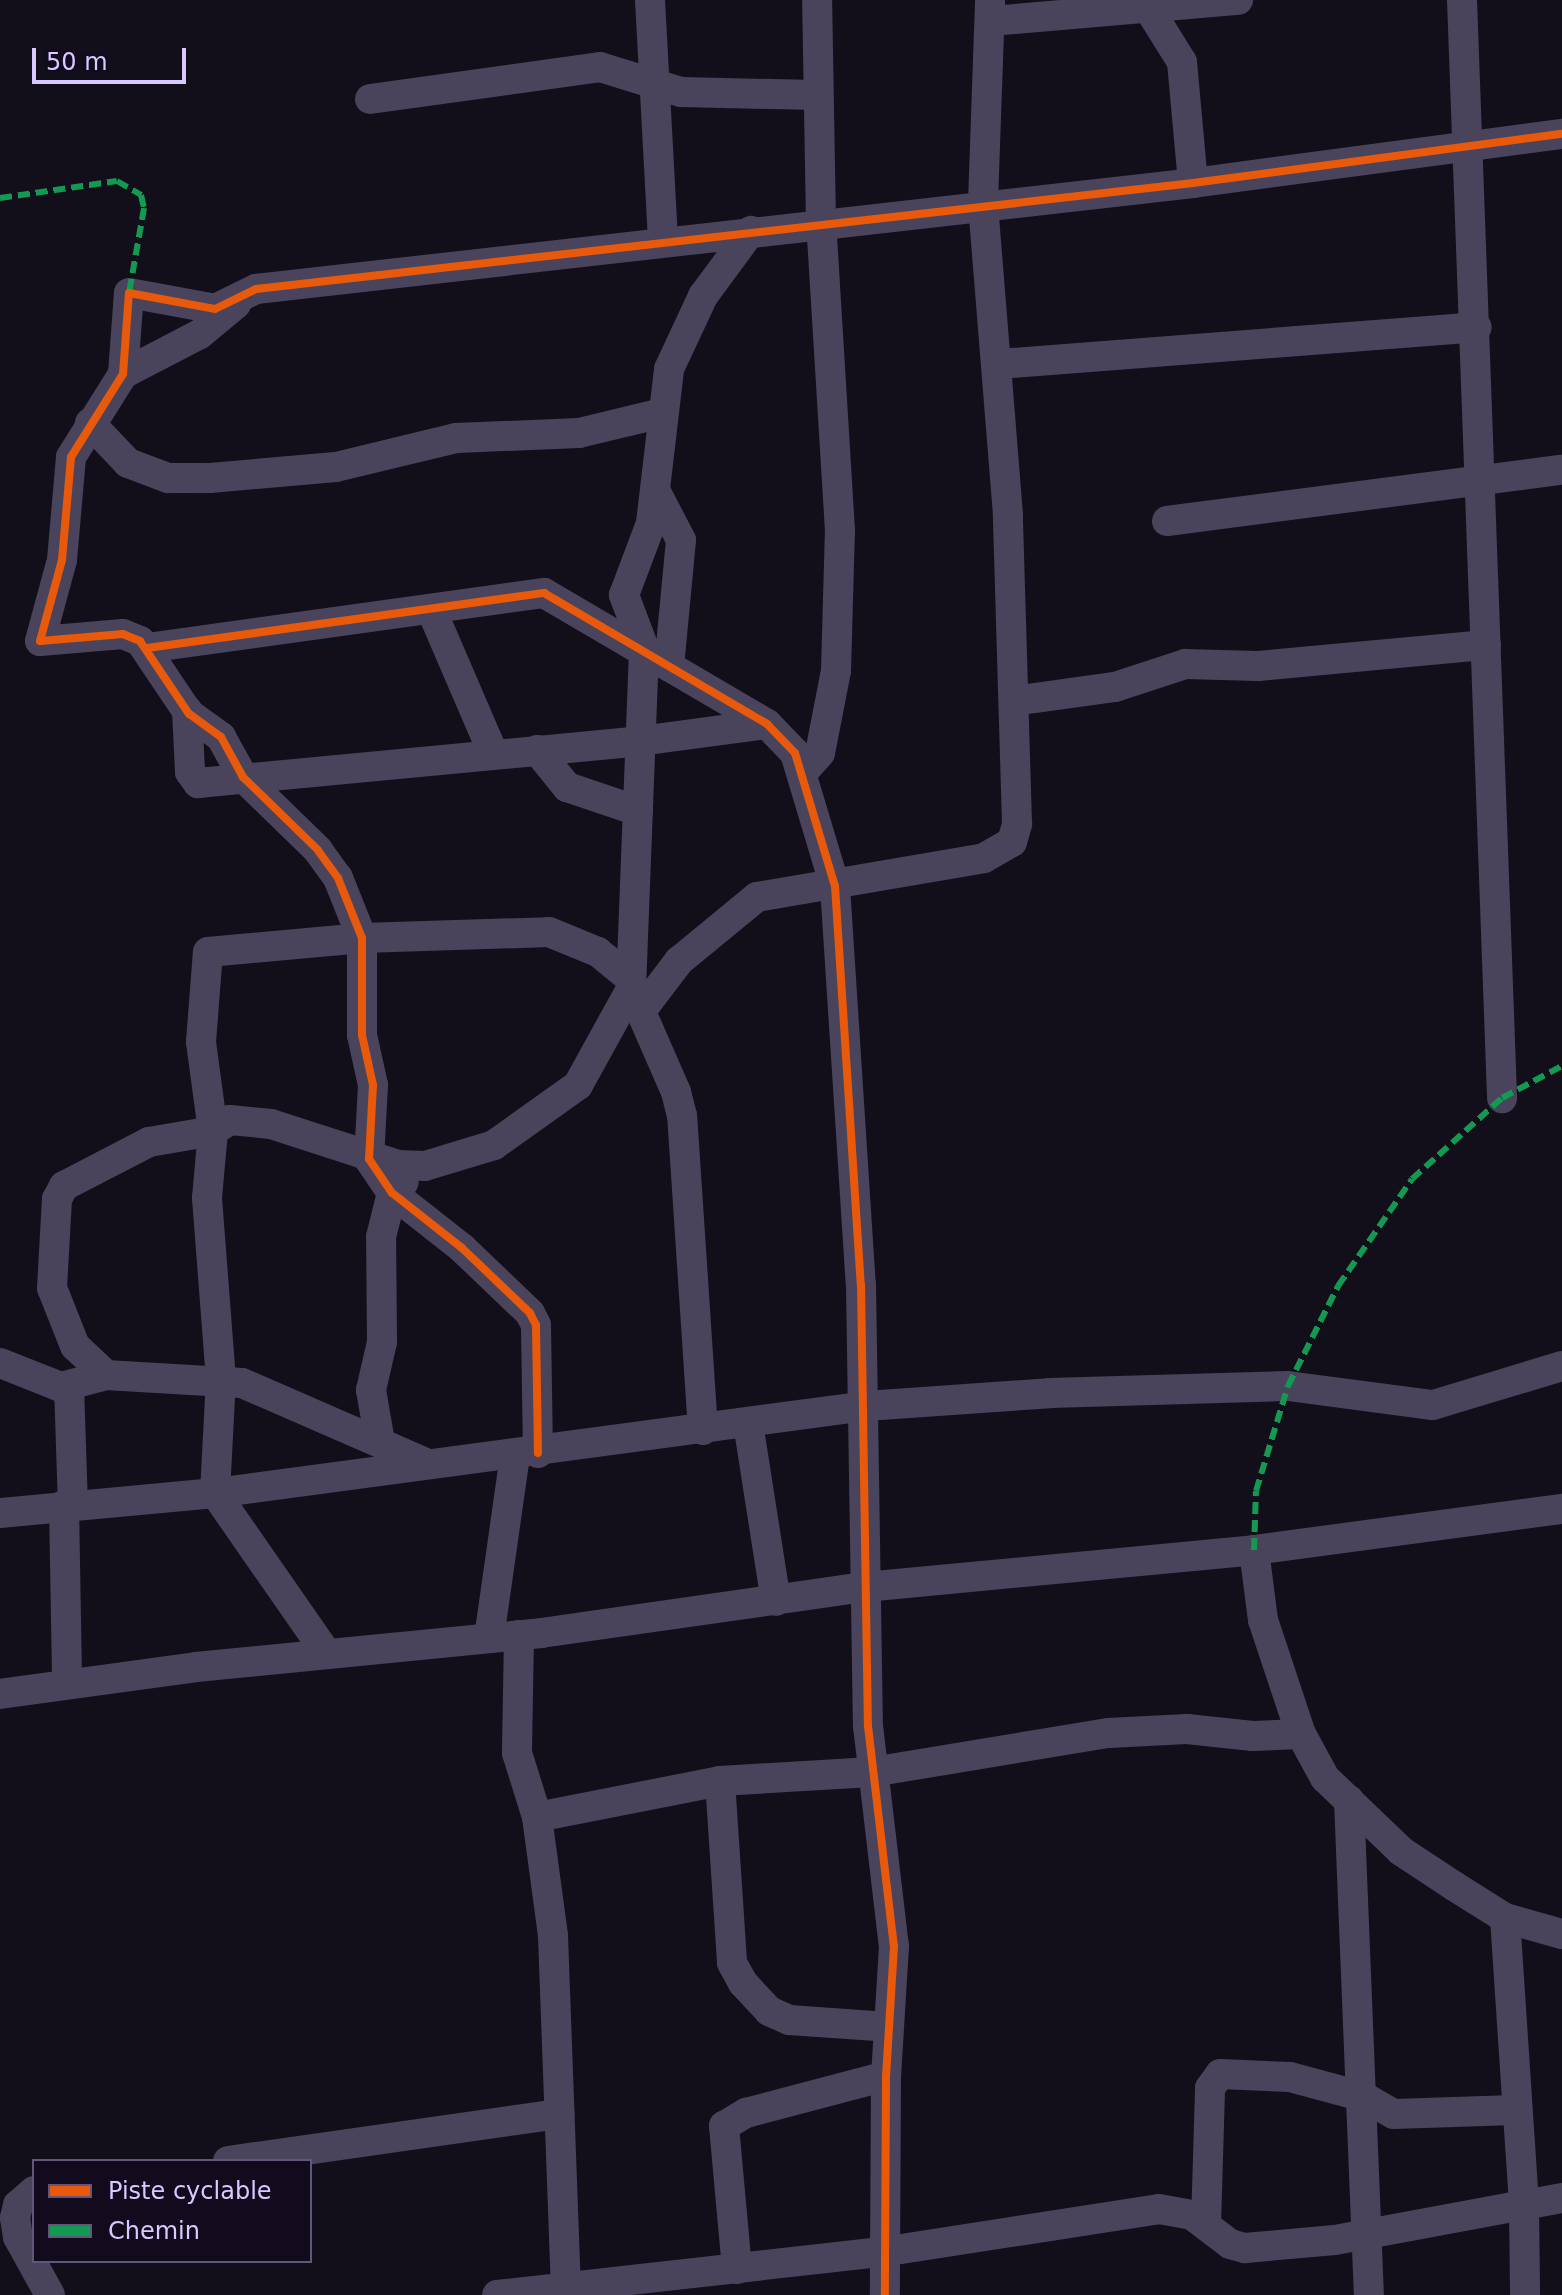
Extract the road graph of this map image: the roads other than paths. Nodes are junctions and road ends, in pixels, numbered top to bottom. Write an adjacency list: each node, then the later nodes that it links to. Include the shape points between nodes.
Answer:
1 (650, 0): 7 (street)
2 (817, 0): 8 (street)
3 (1238, 0): 5 (street)
4 (1462, 0): 11 (street)
5 (1149, 9): 6 (street); 12 (street, via 1182,62)
6 (990, 11): 13 (street)
7 (654, 86): 8 (street, via 681,92); 9 (street, via 626,71 600,67); 16 (street)
8 (816, 95): 14 (street)
9 (370, 99)
10 (1562, 134): 11 (street)
11 (1468, 147): 12 (street); 18 (street)
12 (1193, 183): 13 (street)
13 (983, 203): 14 (street); 19 (street)
14 (821, 223): 15 (street); 38 (street, via 840,531 836,671 820,753)
15 (751, 231): 16 (street); 21 (street, via 685,330 669,369)
16 (663, 242): 17 (street)
17 (256, 289): 20 (street, via 200,334); 20 (street, via 215,309 129,293)
18 (1477, 327): 19 (street); 24 (street)
19 (999, 364): 32 (street)
20 (123, 374): 22 (street)
21 (662, 413): 22 (street, via 579,433 456,438 336,467 210,478 168,478 128,463); 25 (street)
22 (90, 423): 29 (street, via 71,457 62,560 40,641 123,634)
23 (1562, 470): 24 (street)
24 (1480, 480): 26 (street); 28 (street)
25 (656, 492): 30 (street, via 646,541 624,595); 31 (street, via 681,540)
26 (1167, 521)
27 (431, 609): 29 (street); 30 (street, via 552,595); 37 (street)
28 (1486, 645): 32 (street, via 1258,666 1185,664 1115,687); 44 (street)
29 (147, 648): 33 (street)
30 (644, 648): 31 (street); 35 (street)
31 (669, 666): 34 (street)
32 (1014, 701): 41 (street, via 1017,824 1012,842 984,858)
33 (187, 710): 39 (street, via 224,740); 39 (street, via 193,779 212,783)
34 (767, 724): 35 (street); 38 (street, via 786,740)
35 (640, 741): 36 (street); 40 (street)
36 (537, 750): 37 (street); 40 (street, via 567,787)
37 (493, 753): 39 (street)
38 (803, 772): 41 (street)
39 (243, 777): 42 (street, via 318,850 338,878)
40 (638, 811): 43 (street)
41 (835, 886): 43 (street, via 757,897); 54 (street)
42 (362, 938): 43 (street, via 549,932 598,952); 45 (street, via 209,951 201,1042); 46 (street, via 362,1035 373,1085)
43 (634, 993): 47 (street, via 571,1092 506,1139); 56 (street, via 682,1116)
44 (1502, 1098)
45 (213, 1131): 46 (street, via 226,1121 260,1122); 51 (street, via 149,1142 60,1189 52,1288 75,1346); 52 (street, via 207,1198)
46 (369, 1159): 47 (street); 48 (street)
47 (425, 1166): 48 (street)
48 (392, 1193): 57 (street, via 381,1237 382,1342 371,1390); 58 (street, via 462,1248 530,1313 536,1325)
49 (0, 1363): 53 (street, via 54,1386)
50 (1562, 1366): 54 (street, via 1433,1405 1288,1386 1050,1393)
51 (106, 1375): 52 (street); 53 (street)
52 (221, 1380): 57 (street, via 264,1390); 60 (street)
53 (69, 1386): 61 (street)
54 (866, 1406): 55 (street); 65 (street)
55 (748, 1423): 56 (street); 66 (street)
56 (703, 1430): 58 (street)
57 (380, 1442): 59 (street)
58 (526, 1455): 59 (street); 67 (street)
59 (424, 1462): 60 (street)
60 (215, 1493): 61 (street); 68 (street)
61 (68, 1504): 63 (street); 69 (street)
62 (1562, 1509): 64 (street)
63 (0, 1513)
64 (1254, 1550): 65 (street); 71 (street, via 1263,1620)
65 (865, 1587): 66 (street); 72 (street)
66 (776, 1601): 67 (street)
67 (504, 1637): 68 (street); 75 (street, via 517,1753)
68 (327, 1654): 69 (street)
69 (67, 1684): 70 (street)
70 (0, 1694)
71 (1301, 1734): 72 (street, via 1253,1736 1187,1729 1108,1733); 74 (street, via 1325,1778)
72 (872, 1772): 73 (street); 78 (street, via 894,1946)
73 (720, 1781): 75 (street); 78 (street, via 723,1885 732,1963 743,1983 769,2011 789,2020)
74 (1349, 1800): 76 (street, via 1401,1851); 80 (street)
75 (537, 1817): 82 (street, via 553,1936)
76 (1505, 1918): 77 (street); 81 (street)
77 (1562, 1934)
78 (888, 2027): 79 (street)
79 (886, 2076): 89 (street); 92 (street, via 746,2113 724,2126)
80 (1364, 2097): 81 (street, via 1394,2114); 87 (street, via 1290,2077 1214,2077); 88 (street)
81 (1514, 2110): 86 (street)
82 (560, 2114): 83 (street); 93 (street)
83 (242, 2159)
84 (32, 2193): 90 (street, via 18,2205 16,2227)
85 (1562, 2198): 86 (street)
86 (1524, 2207): 88 (street); 98 (street)
87 (1206, 2225): 88 (street, via 1245,2248); 89 (street, via 1178,2208 1159,2209)
88 (1365, 2233): 97 (street)
89 (882, 2252): 92 (street); 96 (street)
90 (32, 2259)
91 (34, 2263): 94 (street)
92 (737, 2269): 93 (street)
93 (566, 2291): 95 (street)
94 (50, 2295)
95 (497, 2295)
96 (885, 2295)
97 (1369, 2295)
98 (1525, 2295)

